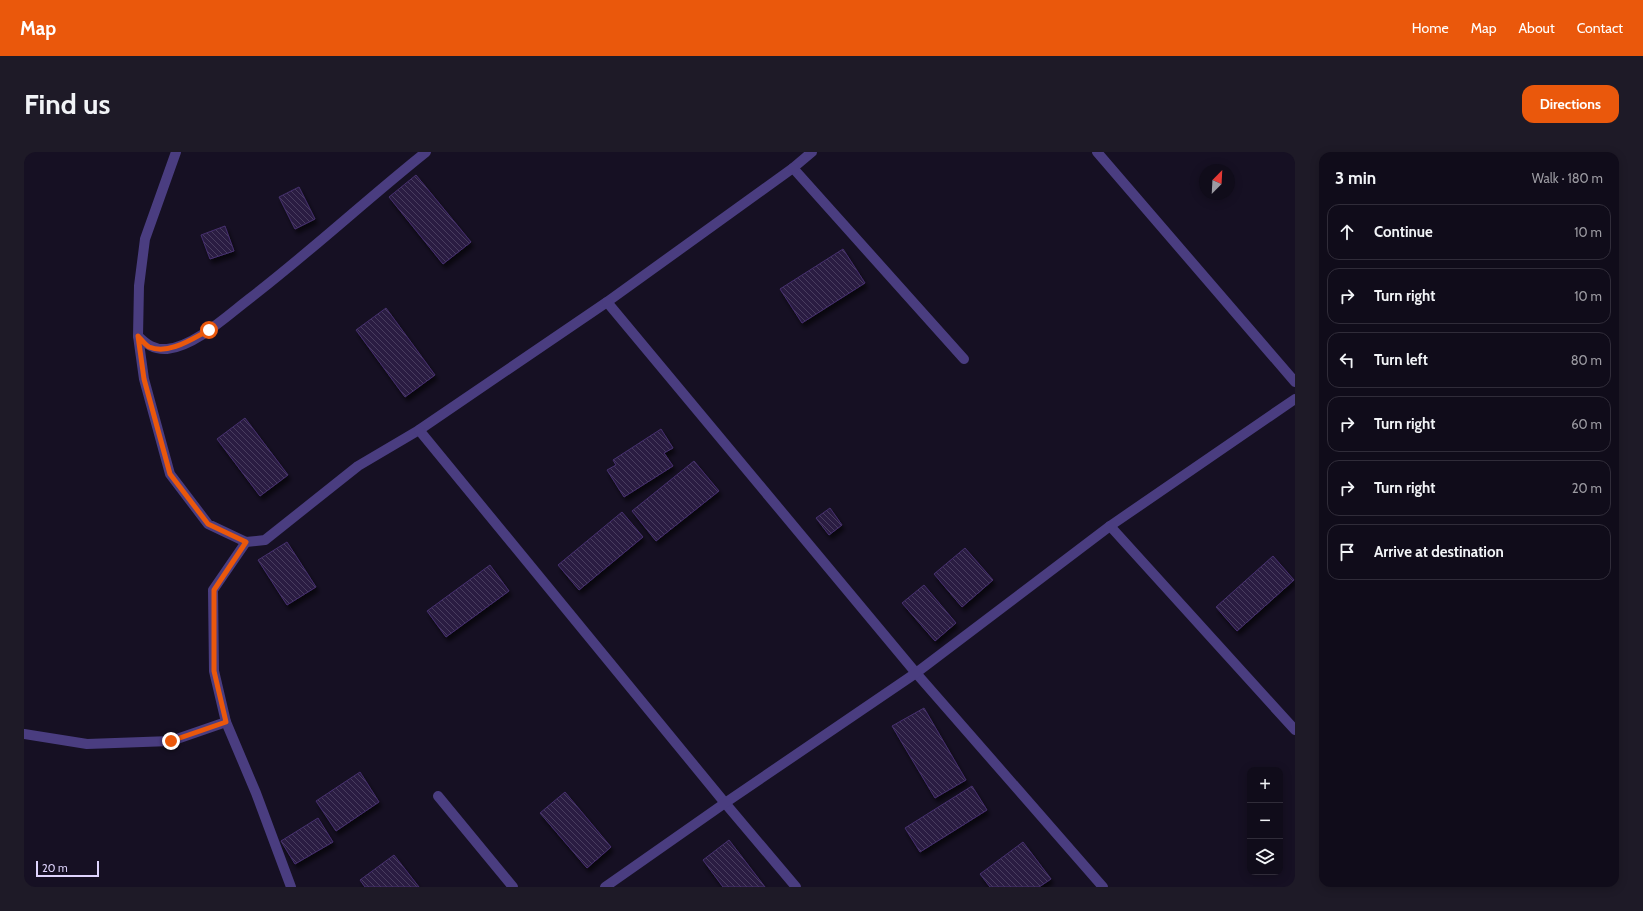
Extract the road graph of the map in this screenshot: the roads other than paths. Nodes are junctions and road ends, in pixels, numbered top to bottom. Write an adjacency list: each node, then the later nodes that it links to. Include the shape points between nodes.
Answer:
1 (176, 152): 7 (street, via 145,239 139,286)
2 (426, 152): 7 (street, via 294,264 209,330 166,349 149,346)
3 (812, 152): 5 (street)
4 (1097, 152): 9 (street)
5 (793, 168): 6 (street); 8 (street)
6 (607, 302): 11 (street); 14 (street)
7 (138, 336): 13 (street, via 144,379 170,474 208,524)
8 (964, 359)
9 (1295, 382)
10 (1295, 399): 12 (street)
11 (419, 430): 13 (street, via 358,466 265,540); 19 (street)
12 (1110, 526): 14 (street); 16 (street)
13 (246, 542): 15 (street, via 214,590 214,671)
14 (916, 673): 19 (street); 24 (street)
15 (226, 722): 17 (street, via 171,741 88,744); 20 (street)
16 (1295, 730)
17 (24, 734)
18 (438, 796): 21 (street)
19 (725, 803): 22 (street); 23 (street)
20 (291, 887)
21 (513, 887)
22 (605, 887)
23 (796, 887)
24 (1103, 887)

